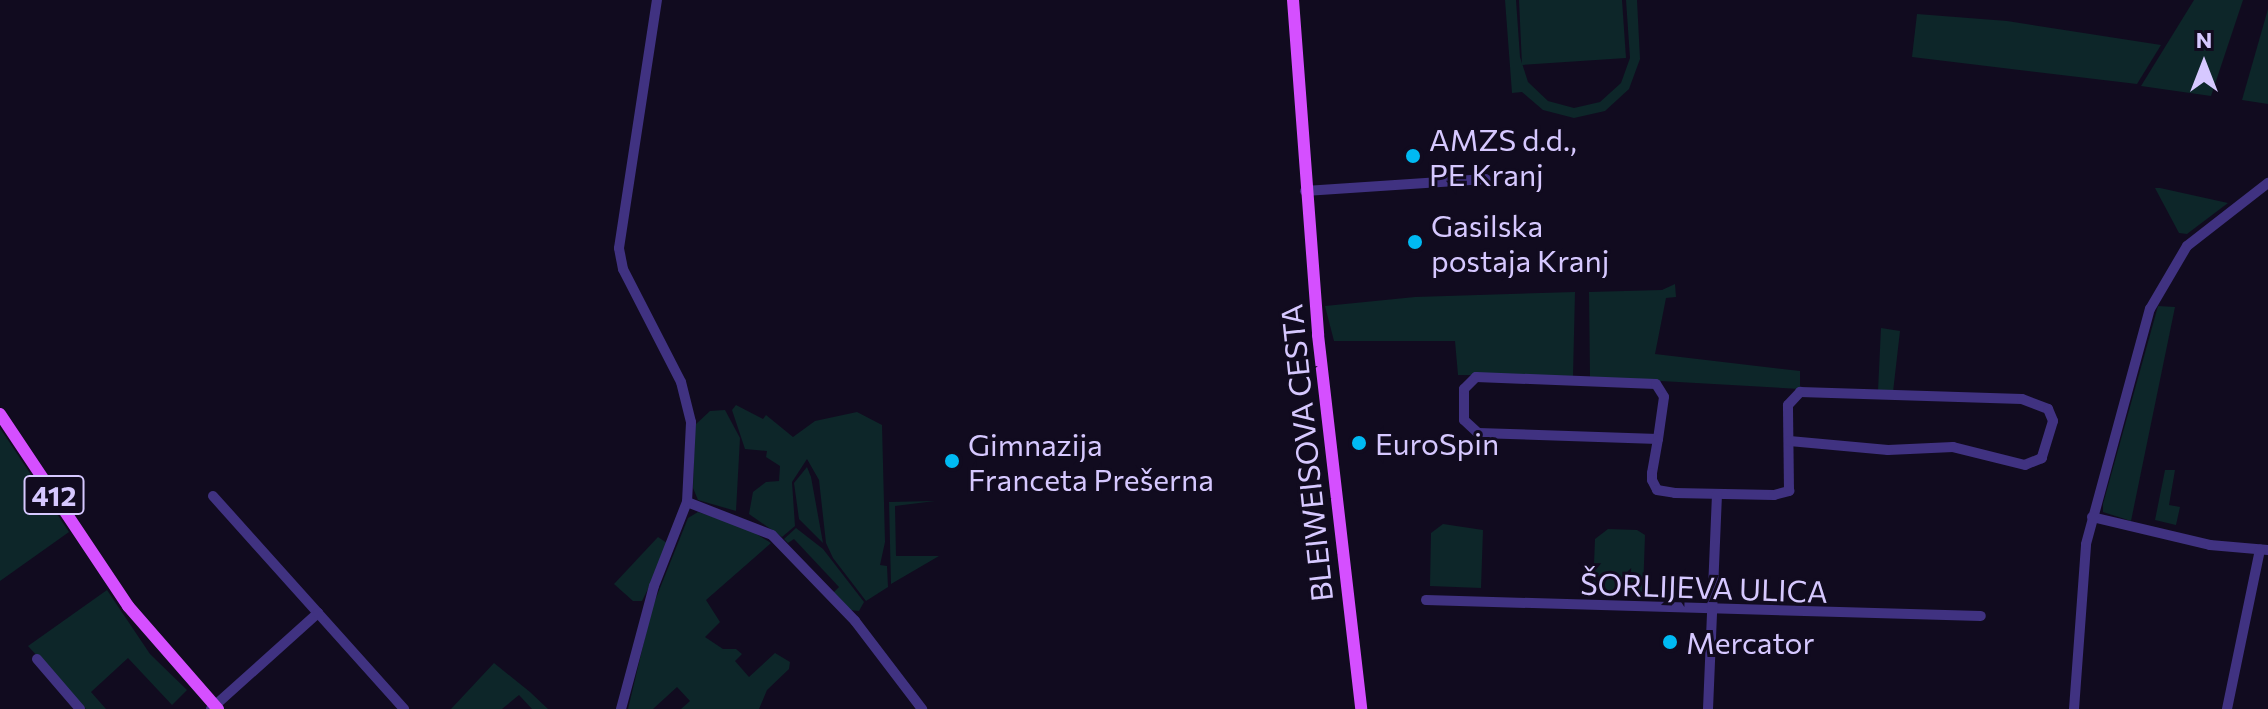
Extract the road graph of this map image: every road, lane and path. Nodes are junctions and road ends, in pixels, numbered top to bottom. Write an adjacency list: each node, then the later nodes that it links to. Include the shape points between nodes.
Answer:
1 (657, 0): 11 (street, via 619,248 623,269 681,382 691,422)
2 (1293, 0): 5 (main road, BLEIWEISOVA CESTA)
3 (1486, 179): 5 (street)
4 (2268, 183): 12 (street, via 2187,246 2156,293)
5 (1305, 191): 24 (main road, BLEIWEISOVA CESTA)
6 (0, 414): 19 (main road, 412, via 128,606)
7 (1658, 439): 7 (street, via 1664,397 1650,382 1476,377 1464,389 1464,420 1478,433); 9 (street, via 1652,480 1657,490)
8 (1789, 441): 8 (street, via 1888,450 1953,447 2025,465 2042,458 2053,421 2048,409 2022,399 1800,392 1788,405); 9 (street, via 1789,491)
9 (1717, 494): 15 (street)
10 (213, 496): 16 (street)
11 (687, 502): 22 (street, via 649,600); 23 (street, via 772,535 855,621)
12 (2092, 517): 13 (street, via 2210,545); 26 (street, via 2079,604)
13 (2264, 549): 27 (street)
14 (1426, 600): 15 (street, ŠORLIJEVA ULICA)
15 (1711, 610): 17 (street, ŠORLIJEVA ULICA); 25 (street)
16 (318, 613): 19 (street); 21 (street)
17 (1981, 616)
18 (37, 659): 20 (street)
19 (215, 708)
20 (80, 709)
21 (404, 709)
22 (621, 709)
23 (922, 709)
24 (1361, 709)
25 (1708, 709)
26 (2074, 709)
27 (2227, 709)

